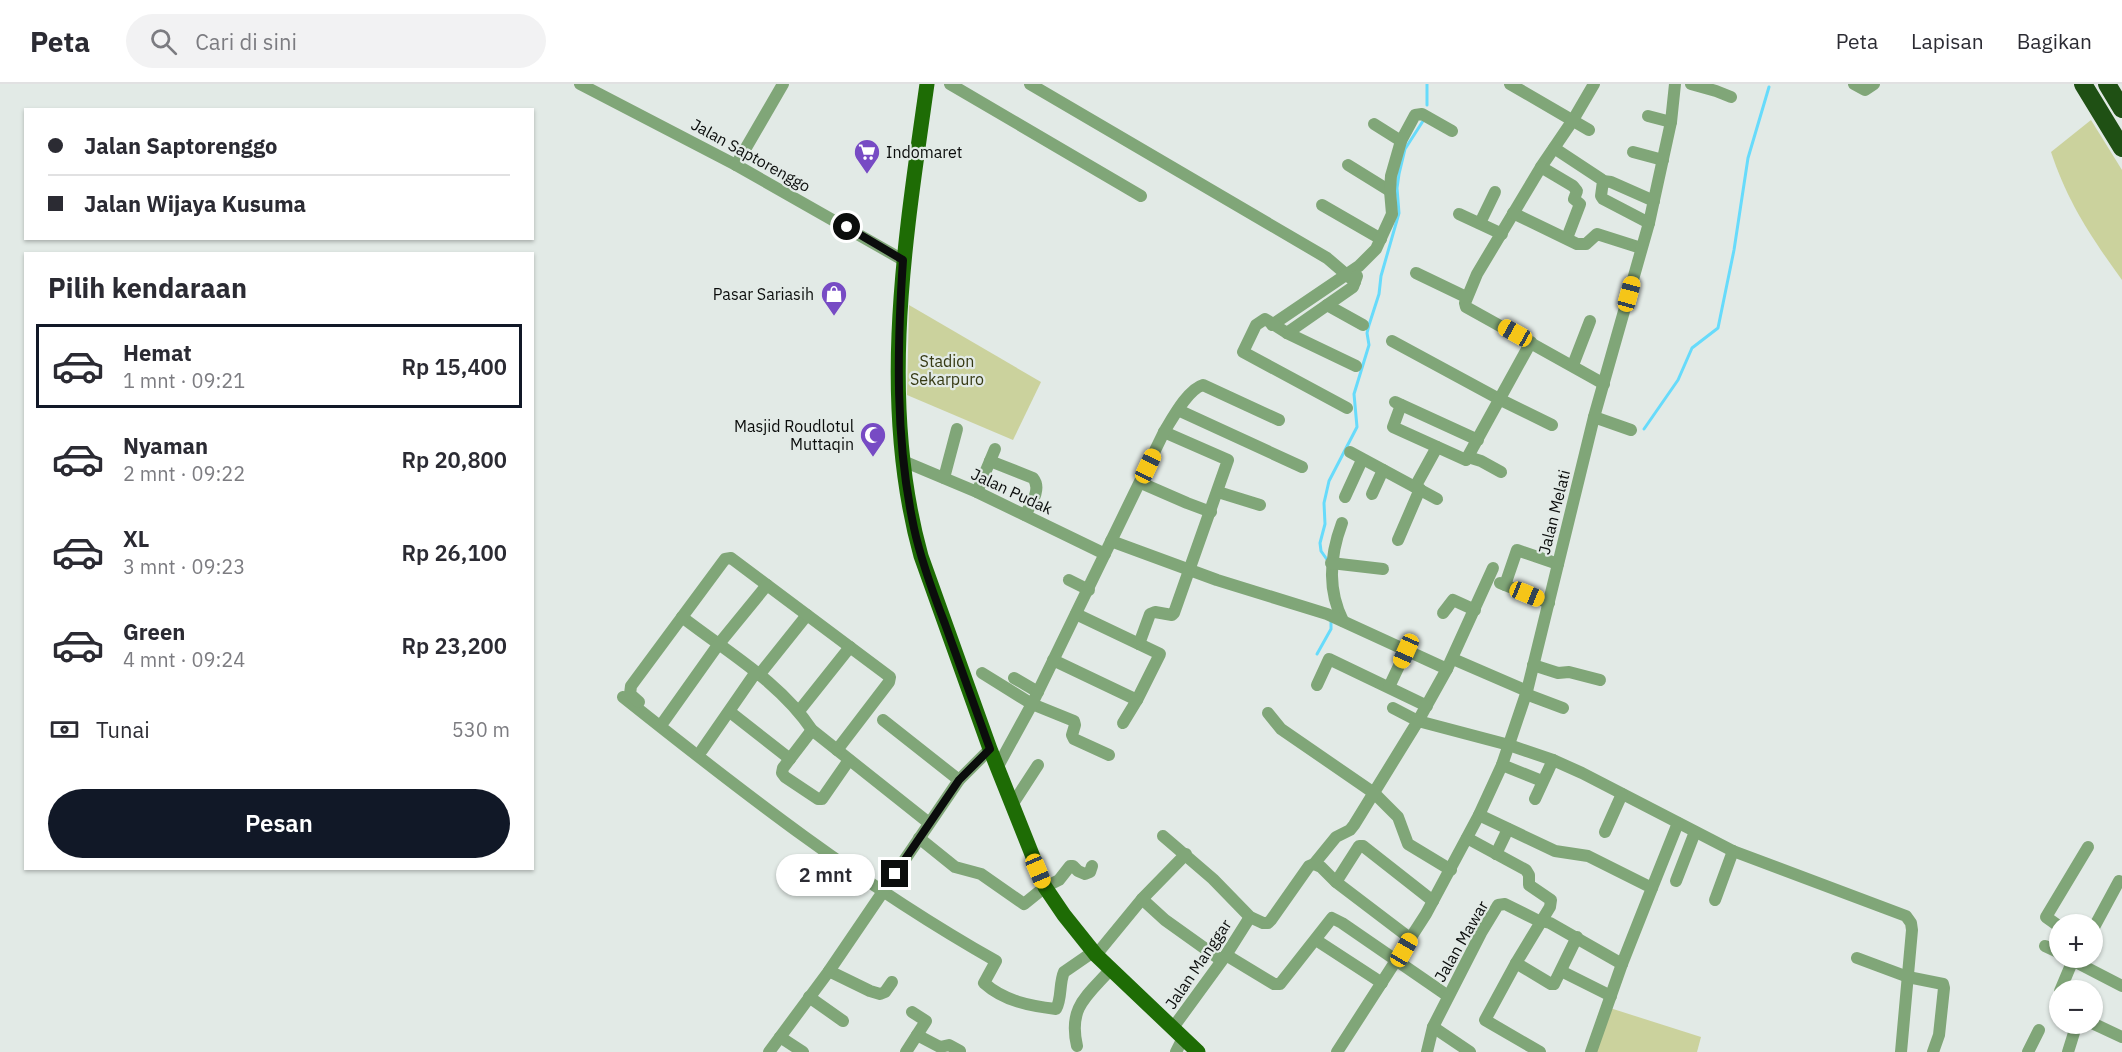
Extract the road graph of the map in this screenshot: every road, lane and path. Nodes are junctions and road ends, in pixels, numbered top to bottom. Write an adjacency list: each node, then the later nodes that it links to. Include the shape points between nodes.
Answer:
1 (580, 84): 27 (street, Jalan Saptorenggo)
2 (783, 84): 27 (street)
3 (927, 84): 44 (main road)
4 (950, 84): 33 (street)
5 (1030, 84): 46 (street, via 1327,258)
6 (1510, 84): 17 (street)
7 (1594, 84): 17 (street)
8 (1676, 84): 18 (street, Jalan Melati)
9 (1691, 84): 14 (street)
10 (1854, 84): 11 (street, via 1865,90)
11 (1874, 84)
12 (2083, 84): 24 (highway)
13 (2107, 84): 15 (highway)
14 (1731, 97)
15 (2122, 109)
16 (1648, 116): 18 (street)
17 (1573, 120): 20 (street); 23 (street)
18 (1671, 122): 26 (street, Jalan Melati)
19 (1374, 123): 22 (street)
20 (1589, 130)
21 (1452, 131): 22 (street, via 1417,114)
22 (1401, 141): 31 (street)
23 (1554, 148): 29 (street); 30 (street)
24 (2122, 148)
25 (1633, 152): 26 (street)
26 (1663, 160): 34 (street, Jalan Melati)
27 (736, 165): 44 (street, Jalan Saptorenggo)
28 (1348, 165): 31 (street)
29 (1541, 167): 36 (street); 41 (street, via 1578,191 1574,200 1580,204)
30 (1603, 182): 34 (street); 39 (street, via 1603,199)
31 (1390, 191): 42 (street, via 1392,214)
32 (1495, 192): 38 (street)
33 (1141, 196)
34 (1654, 201): 39 (street, Jalan Melati)
35 (1322, 205): 42 (street)
36 (1514, 213): 40 (street); 41 (street)
37 (1459, 214): 38 (street)
38 (1480, 223): 40 (street)
39 (1649, 224): 43 (street, Jalan Melati)
40 (1502, 234): 47 (street)
41 (1566, 238): 43 (street, via 1584,245 1597,234)
42 (1381, 239): 46 (street)
43 (1641, 248): 57 (street, Jalan Melati)
44 (903, 260): 73 (main road, via 899,342)
45 (1416, 273): 47 (street)
46 (1351, 277): 48 (street, via 1353,286); 50 (street)
47 (1466, 297): 54 (street, via 1466,307)
48 (1327, 305): 51 (street); 52 (street)
49 (1590, 321): 55 (street)
50 (1272, 325): 52 (street); 59 (street, via 1265,319 1256,325 1243,352)
51 (1363, 325)
52 (1287, 333): 56 (street)
53 (1392, 341): 58 (street)
54 (1531, 342): 55 (street); 58 (street)
55 (1573, 365): 57 (street)
56 (1356, 366)
57 (1604, 384): 61 (street, Jalan Melati)
58 (1501, 400): 63 (street); 67 (street)
59 (1347, 408)
60 (1178, 410): 62 (street, via 1203,385); 66 (street); 75 (street)
61 (1594, 417): 65 (street); 94 (street, Jalan Melati)
62 (1279, 420)
63 (1552, 425)
64 (957, 429): 78 (street)
65 (1632, 430)
66 (1164, 432): 79 (street); 82 (street, via 1228,460)
67 (1478, 440): 68 (street, via 1398,403 1393,427); 71 (street)
68 (1437, 447): 71 (street, via 1466,460); 80 (street)
69 (995, 449): 74 (street)
70 (1350, 453): 72 (street)
71 (1468, 457): 77 (street)
72 (1362, 460): 76 (street); 84 (street)
73 (903, 461): 78 (street, Jalan Pudak); 138 (main road, via 921,556)
74 (990, 461): 81 (street); 88 (street, via 1036,482 1037,490)
75 (1302, 467)
76 (1383, 470): 80 (street); 83 (street)
77 (1501, 472)
78 (944, 478): 81 (street, Jalan Pudak)
79 (1141, 483): 87 (street); 91 (street)
80 (1417, 488): 85 (street); 90 (street)
81 (977, 492): 88 (street, Jalan Pudak)
82 (1218, 492): 86 (street); 87 (street)
83 (1372, 494)
84 (1345, 497)
85 (1437, 499)
86 (1260, 505)
87 (1212, 512): 95 (street)
88 (1025, 515): 92 (street, Jalan Pudak)
89 (1342, 523): 93 (street)
90 (1398, 540)
91 (1111, 541): 92 (street); 95 (street)
92 (1105, 554): 100 (street)
93 (1332, 563): 96 (street); 107 (street)
94 (1558, 564): 99 (street, via 1516,550); 101 (street, Jalan Melati)
95 (1188, 569): 107 (street); 108 (street, via 1174,612 1150,614)
96 (1383, 569)
97 (1068, 580): 100 (street)
98 (767, 585): 105 (street); 106 (street, via 728,557); 109 (street)
99 (1506, 585): 101 (street); 102 (street, via 1491,573)
100 (1089, 590): 104 (street)
101 (1549, 603): 114 (street, Jalan Melati)
102 (1476, 610): 103 (street, via 1453,600); 113 (street)
103 (1443, 613)
104 (1076, 614): 108 (street); 112 (street)
105 (807, 615): 110 (street); 116 (street)
106 (682, 617): 109 (street); 133 (street, via 629,689 632,696)
107 (1336, 618): 111 (street)
108 (1139, 644): 124 (street, via 1160,654)
109 (718, 645): 116 (street); 133 (street)
110 (850, 647): 129 (street); 140 (street, via 890,677)
111 (1406, 651): 113 (street); 120 (street)
112 (1053, 660): 121 (street); 124 (street)
113 (1450, 664): 122 (street); 126 (street)
114 (1533, 665): 118 (street); 122 (street, Jalan Melati)
115 (982, 673): 125 (street)
116 (758, 674): 129 (street); 130 (street)
117 (1014, 678): 121 (street)
118 (1600, 680)
119 (1317, 685): 120 (street, via 1324,657)
120 (1389, 687): 126 (street)
121 (1038, 692): 125 (street)
122 (1526, 692): 128 (street); 137 (street, Jalan Melati)
123 (623, 697): 176 (street, via 770,813)
124 (1137, 700): 135 (street)
125 (1032, 704): 141 (street, via 1074,721 1074,739); 147 (street)
126 (1427, 706): 134 (street)
127 (1393, 708): 134 (street)
128 (1563, 708)
129 (799, 711): 136 (street)
130 (730, 712): 139 (street); 142 (street)
131 (1268, 713): 150 (street, via 1281,729)
132 (883, 720): 148 (street)
133 (664, 721): 139 (street)
134 (1418, 721): 137 (street); 150 (street)
135 (1123, 723)
136 (812, 730): 140 (street); 142 (street)
137 (1509, 745): 144 (street); 146 (street, Jalan Melati)
138 (990, 749): 147 (main road); 148 (street)
139 (702, 750): 152 (street)
140 (837, 750): 143 (street)
141 (1109, 755)
142 (790, 759): 143 (street, via 782,773 818,800)
143 (849, 760): 157 (street)
144 (1552, 760): 149 (street); 151 (street)
145 (1038, 765): 154 (street)
146 (1502, 765): 149 (street); 155 (street, Jalan Melati)
147 (997, 768): 154 (main road)
148 (959, 780): 157 (street)
149 (1542, 781): 153 (street)
150 (1374, 794): 168 (street, via 1350,830 1336,837); 170 (street, via 1398,817 1408,844)
151 (1622, 794): 156 (street); 159 (street)
152 (764, 798)
153 (1535, 799)
154 (1012, 805): 174 (main road)
155 (1479, 815): 158 (street); 163 (street, Jalan Melati)
156 (1678, 823): 160 (street); 175 (street)
157 (929, 824): 162 (street)
158 (1509, 829): 167 (street); 175 (street, via 1555,851 1588,856)
159 (1605, 832)
160 (1695, 832): 165 (street); 171 (street)
161 (1163, 836): 166 (street)
162 (919, 838): 174 (street, via 955,867 981,874 1021,903 1027,903); 176 (street)
163 (1467, 838): 167 (street); 170 (street, Jalan Melati)
164 (2088, 847): 182 (street, via 2046,917)
165 (1733, 851): 178 (street); 197 (street, via 1906,916 1912,930)
166 (1186, 854): 177 (street); 181 (street)
167 (1496, 854): 183 (street, via 1526,870 1528,885 1551,900)
168 (1314, 864): 173 (street); 181 (street, via 1268,923)
169 (1092, 866): 174 (street, via 1085,874 1070,866 1059,880)
170 (1450, 870): 179 (street, Jalan Melati)
171 (1676, 881)
172 (2119, 881): 180 (street)
173 (1336, 882): 179 (street, via 1359,846 1363,846); 185 (street)
174 (1045, 887): 187 (main road)
175 (1652, 888): 192 (street)
176 (883, 891): 187 (street, via 996,961 984,984 1019,1003 1056,1009 1064,972); 196 (street)
177 (1142, 899): 187 (street); 188 (street, via 1165,920)
178 (1715, 900)
179 (1433, 901): 185 (street, Jalan Melati)
180 (2102, 914)
181 (1250, 917): 188 (street, Jalan Manggar)
182 (2049, 919)
183 (1541, 921): 184 (street, Jalan Mawar); 191 (street); 201 (street, Jalan Mawar, via 1498,904)
184 (1577, 937): 192 (street, Jalan Mawar); 195 (street)
185 (1411, 939): 190 (street, Jalan Melati)
186 (1316, 940): 188 (street, via 1276,985); 190 (street, via 1332,918); 199 (street)
187 (1095, 953): 194 (main road)
188 (1224, 958): 213 (street, Jalan Manggar)
189 (1857, 958): 197 (street)
190 (1398, 960): 199 (street, Jalan Melati); 201 (street)
191 (1516, 963): 195 (street, via 1552,985); 223 (street, via 1485,1020)
192 (1621, 964): 202 (street)
193 (2090, 968): 200 (street)
194 (1110, 970): 213 (main road); 214 (street, via 1077,1008)
195 (1562, 970): 202 (street)
196 (829, 971): 198 (street, via 876,993 885,992); 203 (street)
197 (1908, 977): 225 (street); 226 (street, via 1943,984 1939,1035)
198 (892, 982)
199 (1383, 983): 220 (street, Jalan Melati)
200 (2122, 986)
201 (1448, 996): 206 (street, Jalan Mawar)
202 (1611, 996): 224 (street)
203 (809, 998): 205 (street); 211 (street)
204 (912, 1012): 210 (street, via 926,1020)
205 (843, 1021)
206 (1433, 1027): 221 (street, Jalan Mawar); 222 (street)
207 (2103, 1028): 212 (street)
208 (2039, 1030): 227 (street)
209 (2074, 1034): 228 (street)
210 (917, 1035): 215 (street, via 940,1047); 218 (street)
211 (780, 1037): 216 (street); 217 (street)
212 (2122, 1037)
213 (1177, 1040): 219 (main road)
214 (1077, 1046)
215 (961, 1049)
216 (769, 1052)
217 (803, 1052)
218 (906, 1052)
219 (1198, 1052)
220 (1337, 1052)
221 (1427, 1052)
222 (1470, 1052)
223 (1540, 1052)
224 (1591, 1052)
225 (1901, 1052)
226 (1933, 1052)
227 (2028, 1052)
228 (2068, 1052)

